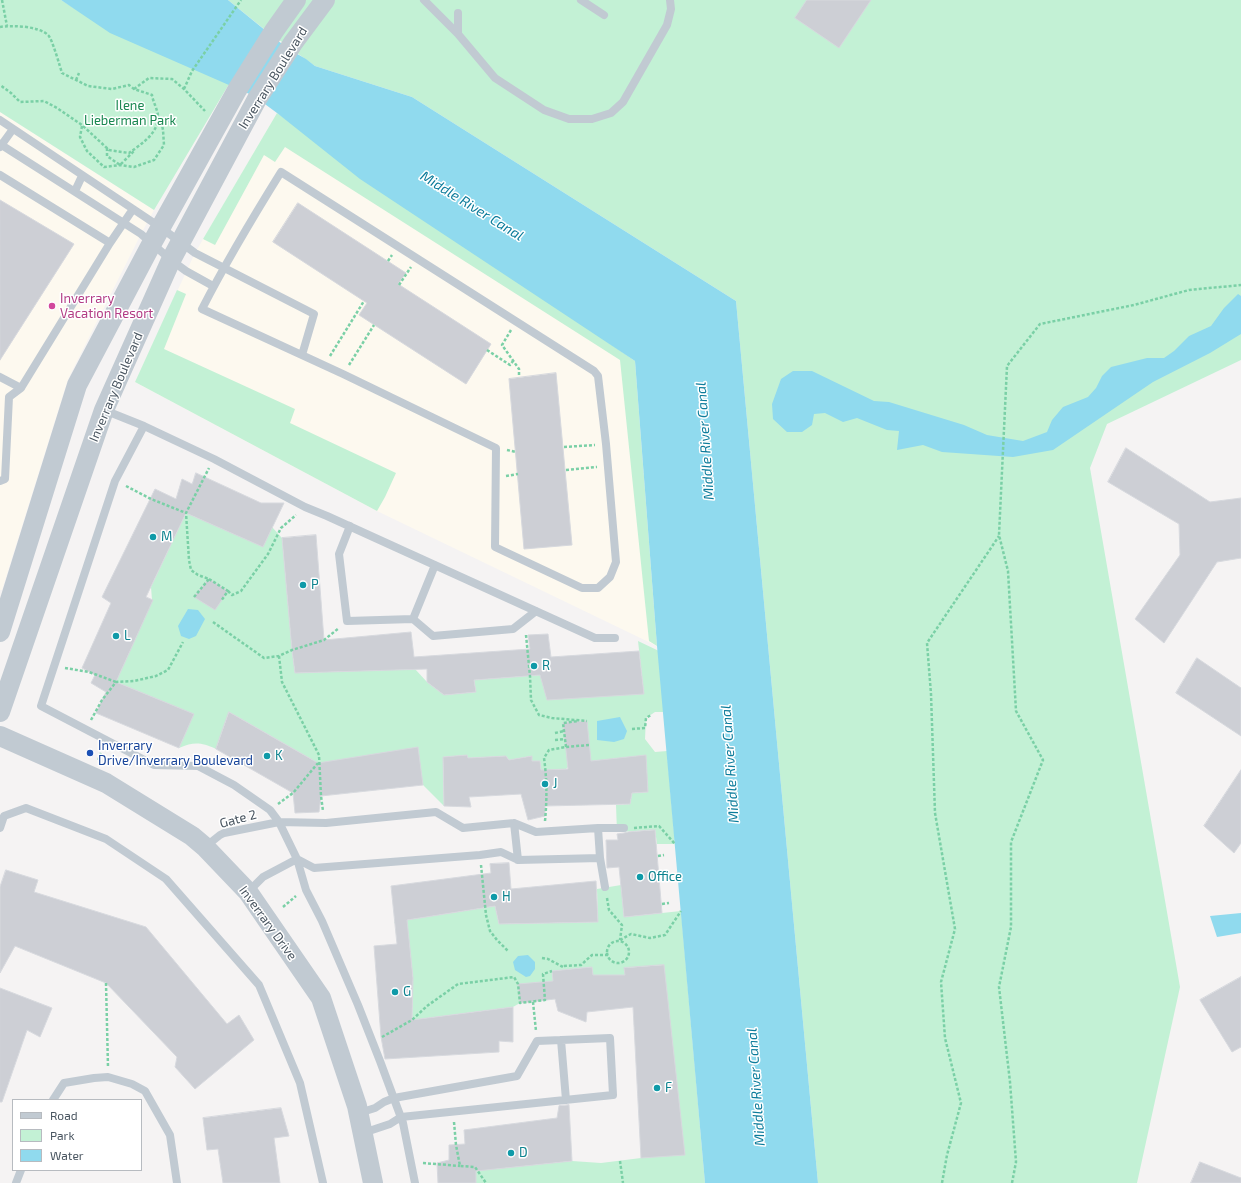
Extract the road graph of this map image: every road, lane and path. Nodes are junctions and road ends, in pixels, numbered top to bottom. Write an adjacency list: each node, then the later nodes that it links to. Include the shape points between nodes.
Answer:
1 (2, 0): 10 (path)
2 (241, 0): 17 (path, via 192,72)
3 (296, 0): 32 (street, Inverrary Boulevard, via 237,90)
4 (324, 0): 34 (street, Inverrary Boulevard, via 257,99)
5 (424, 0): 12 (lane)
6 (581, 0): 9 (lane)
7 (670, 0): 12 (lane, via 671,9 667,25 623,102 611,113 592,119 569,119 544,110 495,78)
8 (458, 13): 12 (lane)
9 (604, 15)
10 (6, 26): 11 (path); 14 (path, via 37,28 49,36 62,73)
11 (0, 27)
12 (458, 34)
13 (79, 73): 14 (path)
14 (76, 80): 16 (path, via 88,86 112,89 129,85)
15 (0, 87): 21 (path, via 20,102 44,101)
16 (134, 89): 17 (path, via 148,78 172,79); 19 (path, via 152,95)
17 (184, 89): 18 (path)
18 (205, 111)
19 (158, 117): 23 (path, via 155,130); 26 (path, via 161,120 164,145 154,160 134,167)
20 (0, 120): 22 (lane)
21 (82, 125): 25 (path); 26 (path, via 80,137 87,151 104,167)
22 (13, 129): 24 (lane); 28 (lane)
23 (143, 143): 25 (path, via 129,153); 26 (path)
24 (1, 146): 29 (lane)
25 (107, 148): 26 (path, via 107,156)
26 (120, 165)
27 (0, 175): 33 (lane)
28 (82, 176): 29 (lane); 30 (lane)
29 (75, 191): 31 (lane)
30 (133, 209): 31 (lane); 32 (lane)
31 (124, 222): 32 (lane, via 141,234); 33 (lane)
32 (156, 235): 34 (lane); 36 (lane); 75 (street, Inverrary Boulevard, via 77,385)
33 (110, 243): 51 (lane)
34 (181, 243): 36 (street, Inverrary Boulevard); 37 (lane)
35 (416, 258): 37 (lane, via 281,172); 40 (path); 42 (lane)
36 (171, 260): 39 (lane); 52 (street, Inverrary Boulevard)
37 (224, 268): 39 (lane); 45 (lane, via 314,314)
38 (1241, 285): 64 (path, via 1188,290 1134,305 1040,324 1007,366)
39 (213, 286): 45 (lane, via 202,308)
40 (400, 286)
41 (364, 301): 47 (path)
42 (516, 321): 46 (path, via 502,346); 54 (lane, via 598,376)
43 (374, 325): 48 (path)
44 (487, 350): 46 (path, via 510,365)
45 (302, 355): 47 (lane)
46 (513, 361): 50 (path, via 519,369)
47 (324, 365): 48 (lane)
48 (343, 374): 57 (lane, via 496,448 495,547 582,588 598,588 610,577 616,562)
49 (0, 377): 51 (lane)
50 (519, 377)
51 (21, 388): 60 (lane, via 9,397 5,479)
52 (104, 410): 53 (lane); 81 (street, Inverrary Boulevard)
53 (144, 426): 56 (lane); 59 (lane)
54 (606, 444): 55 (path); 57 (lane)
55 (564, 448)
56 (214, 459): 61 (lane); 62 (path)
57 (608, 466): 58 (path)
58 (566, 470)
59 (115, 480): 62 (path, via 151,499); 79 (lane)
60 (0, 481)
61 (305, 507): 63 (lane); 67 (path, via 282,528 268,554 241,591 232,596)
62 (186, 513): 66 (path, via 191,570)
63 (350, 526): 65 (lane); 74 (lane, via 339,554)
64 (999, 536): 145 (path, via 927,644 935,813 955,928 941,982 945,1038 961,1103); 146 (path, via 1008,571 1016,711 1043,760 1011,842 1011,927 999,987 1016,1162)
65 (435, 566): 70 (lane); 71 (lane)
66 (209, 579): 67 (path); 68 (path)
67 (228, 591): 69 (path)
68 (194, 597)
69 (221, 601)
70 (536, 611): 72 (lane); 76 (lane, via 595,638)
71 (413, 619): 72 (lane, via 433,636 513,629); 74 (lane)
72 (524, 620): 85 (path, via 531,700 539,715 587,721 563,723)
73 (213, 622): 78 (path, via 264,658)
74 (348, 622): 78 (path, via 324,640)
75 (0, 632)
76 (615, 638)
77 (183, 642): 80 (path, via 168,670 156,676)
78 (279, 656): 92 (path, via 282,682 319,755)
79 (54, 666): 80 (path, via 89,672); 84 (lane, via 41,706)
80 (116, 682): 84 (path, via 102,700)
81 (0, 712)
82 (651, 714): 83 (path, via 646,718 645,728)
83 (632, 729)
84 (86, 730): 93 (lane, via 154,764 198,766 234,785)
85 (564, 731): 86 (path); 88 (path)
86 (555, 733)
87 (0, 736): 102 (street, Inverrary Drive, via 106,783 192,836)
88 (565, 739): 89 (path); 91 (path)
89 (555, 740)
90 (589, 745): 91 (path)
91 (566, 747): 100 (path, via 549,750 544,758 547,799)
92 (318, 763): 93 (path, via 294,793); 95 (path)
93 (270, 810): 94 (lane)
94 (279, 822): 95 (lane, Gate 2); 102 (lane, Gate 2, via 224,833); 107 (lane)
95 (326, 823): 96 (lane, Gate 2, via 436,812 463,828)
96 (514, 823): 100 (lane, via 536,832); 108 (lane)
97 (0, 828): 140 (lane, via 4,816 26,808 106,839 166,879 259,985 300,1083)
98 (598, 828): 99 (lane); 100 (lane); 106 (lane)
99 (624, 828): 101 (path, via 660,826)
100 (544, 831)
101 (674, 844)
102 (205, 847): 111 (street, Inverrary Drive)
103 (480, 855): 107 (lane, via 314,868); 108 (lane, via 501,852); 117 (path, via 490,931)
104 (664, 855): 105 (path)
105 (658, 856)
106 (600, 858): 108 (lane); 109 (lane)
107 (297, 859): 110 (lane); 111 (lane, via 263,877)
108 (518, 860)
109 (605, 887): 116 (path, via 609,910 622,925)
110 (306, 890): 114 (path); 124 (lane, via 322,921)
111 (248, 892): 131 (street, Inverrary Drive, via 321,998)
112 (669, 903): 113 (path)
113 (662, 904)
114 (283, 907)
115 (681, 911): 116 (path, via 665,935 650,938 632,934)
116 (620, 940): 118 (path, via 611,944); 118 (path, via 629,948 628,958 622,962 615,962)
117 (508, 951)
118 (608, 956): 119 (path, via 592,955 581,964 563,967 548,958)
119 (542, 958)
120 (552, 971): 122 (path, via 543,974 545,1000)
121 (106, 983): 126 (path)
122 (533, 1002): 124 (path, via 520,1003 518,984 514,977 458,984 412,1020); 125 (path)
123 (561, 1040): 125 (lane); 129 (lane); 129 (lane, via 610,1038 614,1095)
124 (372, 1041): 127 (lane)
125 (537, 1041): 127 (lane, via 517,1076)
126 (108, 1078): 128 (lane, via 64,1083); 139 (lane, via 132,1084 145,1092 170,1135)
127 (394, 1098): 131 (lane); 132 (lane)
128 (54, 1099)
129 (566, 1100): 130 (lane)
130 (454, 1111): 132 (lane); 136 (path)
131 (358, 1113): 133 (street, Inverrary Drive)
132 (401, 1117): 133 (lane); 135 (lane)
133 (363, 1134): 141 (street, Inverrary Drive)
134 (620, 1160): 144 (path)
135 (411, 1162): 136 (path); 142 (lane)
136 (460, 1166): 143 (path, via 475,1167)
137 (20, 1171): 138 (lane)
138 (16, 1183)
139 (177, 1183)
140 (323, 1183)
141 (373, 1183)
142 (415, 1183)
143 (486, 1183)
144 (623, 1183)
145 (942, 1183)
146 (1012, 1183)

